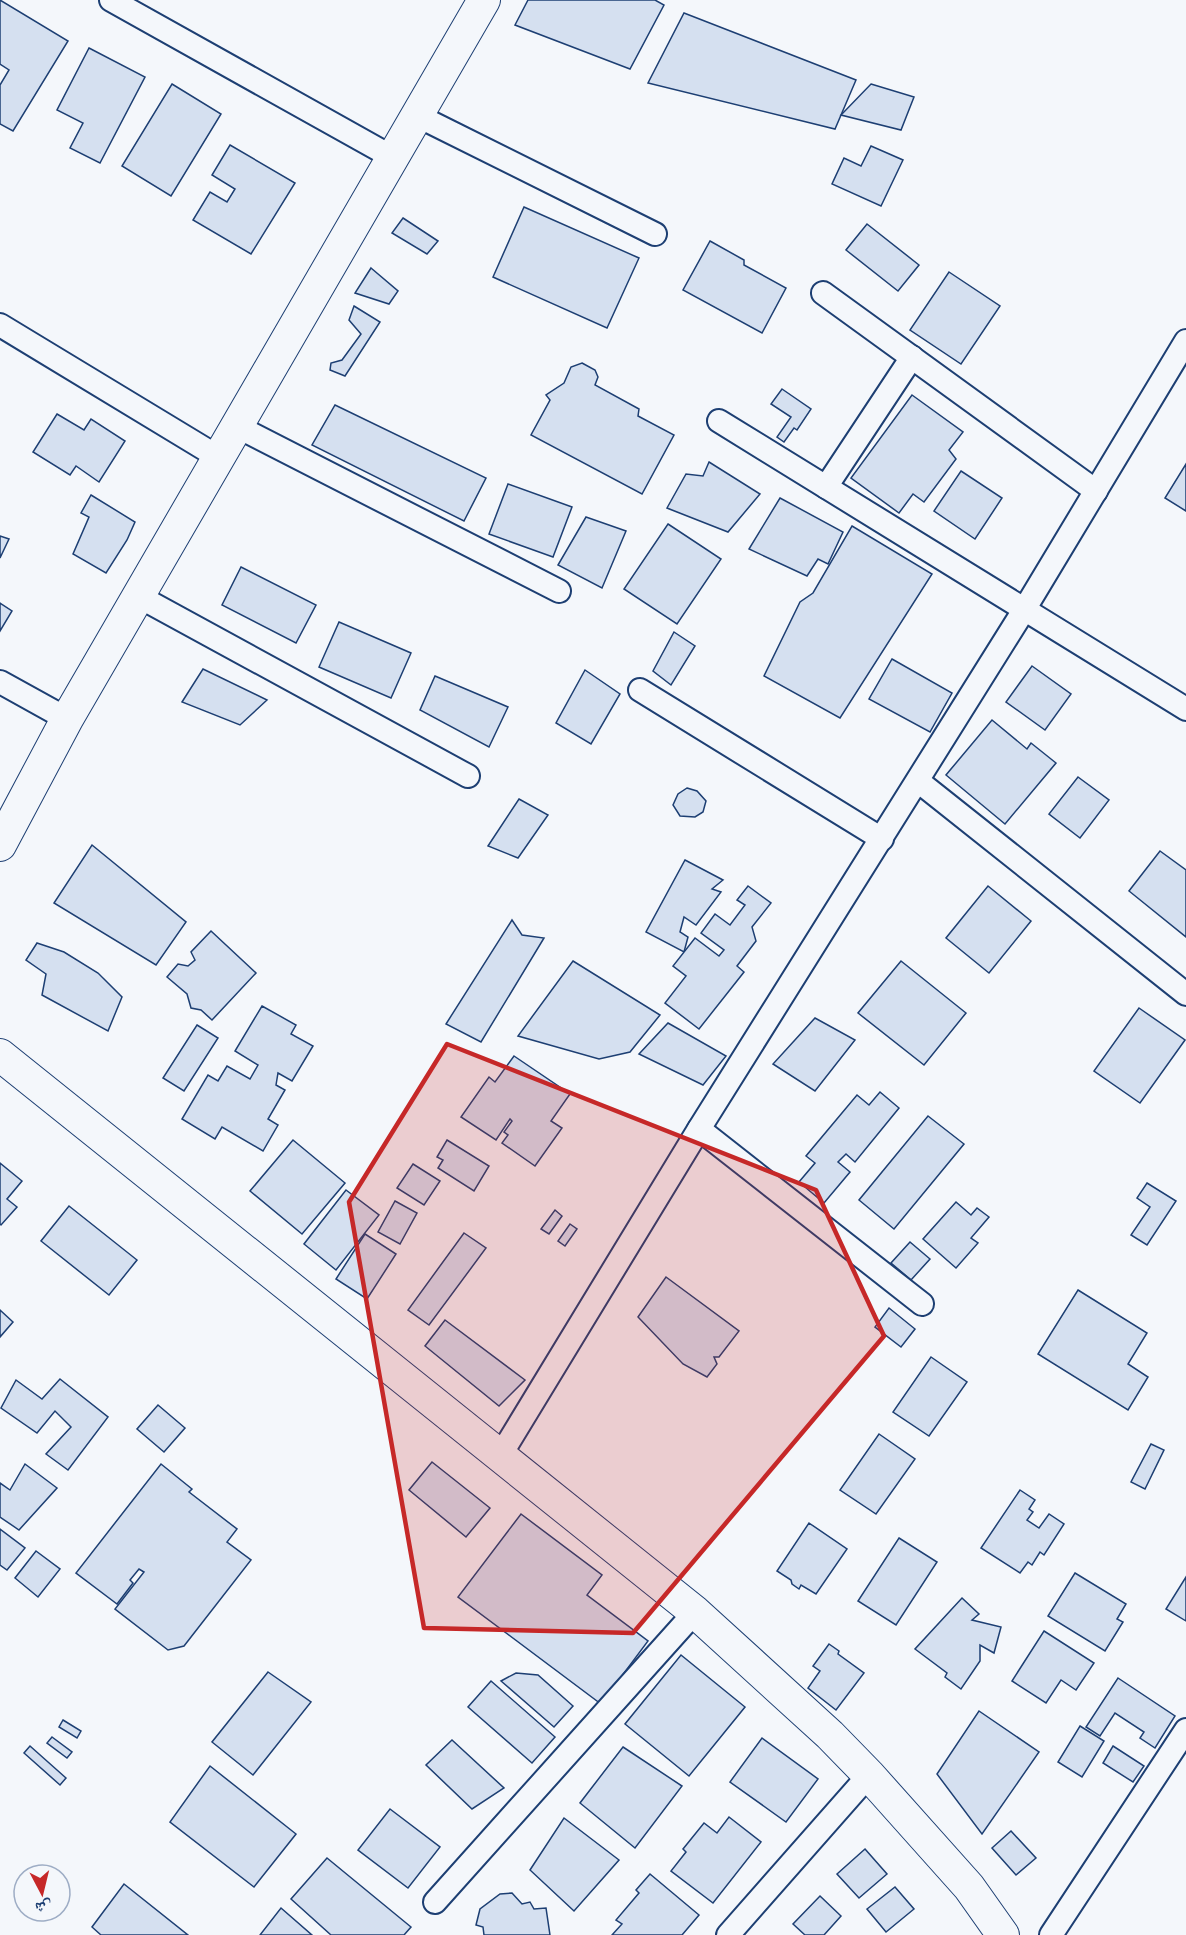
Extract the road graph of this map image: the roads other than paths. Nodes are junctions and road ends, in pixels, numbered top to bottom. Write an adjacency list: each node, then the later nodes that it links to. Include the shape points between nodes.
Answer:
1 (111, 0): 4 (street)
2 (484, 0): 3 (main road)
3 (418, 116): 4 (main road); 5 (street)
4 (392, 157): 11 (main road)
5 (656, 234)
6 (823, 293): 9 (street)
7 (0, 325): 12 (street)
8 (1186, 341): 14 (street)
9 (912, 357): 13 (street); 14 (street)
10 (719, 421): 13 (street)
11 (236, 426): 12 (main road); 15 (street)
12 (218, 457): 16 (main road)
13 (826, 487): 17 (street)
14 (1096, 490): 17 (street)
15 (559, 591)
16 (138, 596): 21 (main road); 22 (street)
17 (1024, 610): 20 (street); 23 (street)
18 (0, 682): 21 (street)
19 (640, 690): 24 (street)
20 (1186, 709)
21 (67, 719): 25 (main road)
22 (468, 776)
23 (918, 781): 24 (street); 26 (street)
24 (882, 838): 28 (street)
25 (0, 845)
26 (1186, 994)
27 (0, 1056): 30 (main road)
28 (699, 1129): 29 (street); 30 (street)
29 (922, 1304)
30 (501, 1456): 31 (main road)
31 (695, 1612): 33 (main road); 34 (street)
32 (1186, 1730): 37 (street)
33 (869, 1774): 35 (street); 36 (main road, via 969,1887)
34 (435, 1902)
35 (728, 1935)
36 (1003, 1935)
37 (1051, 1935)

